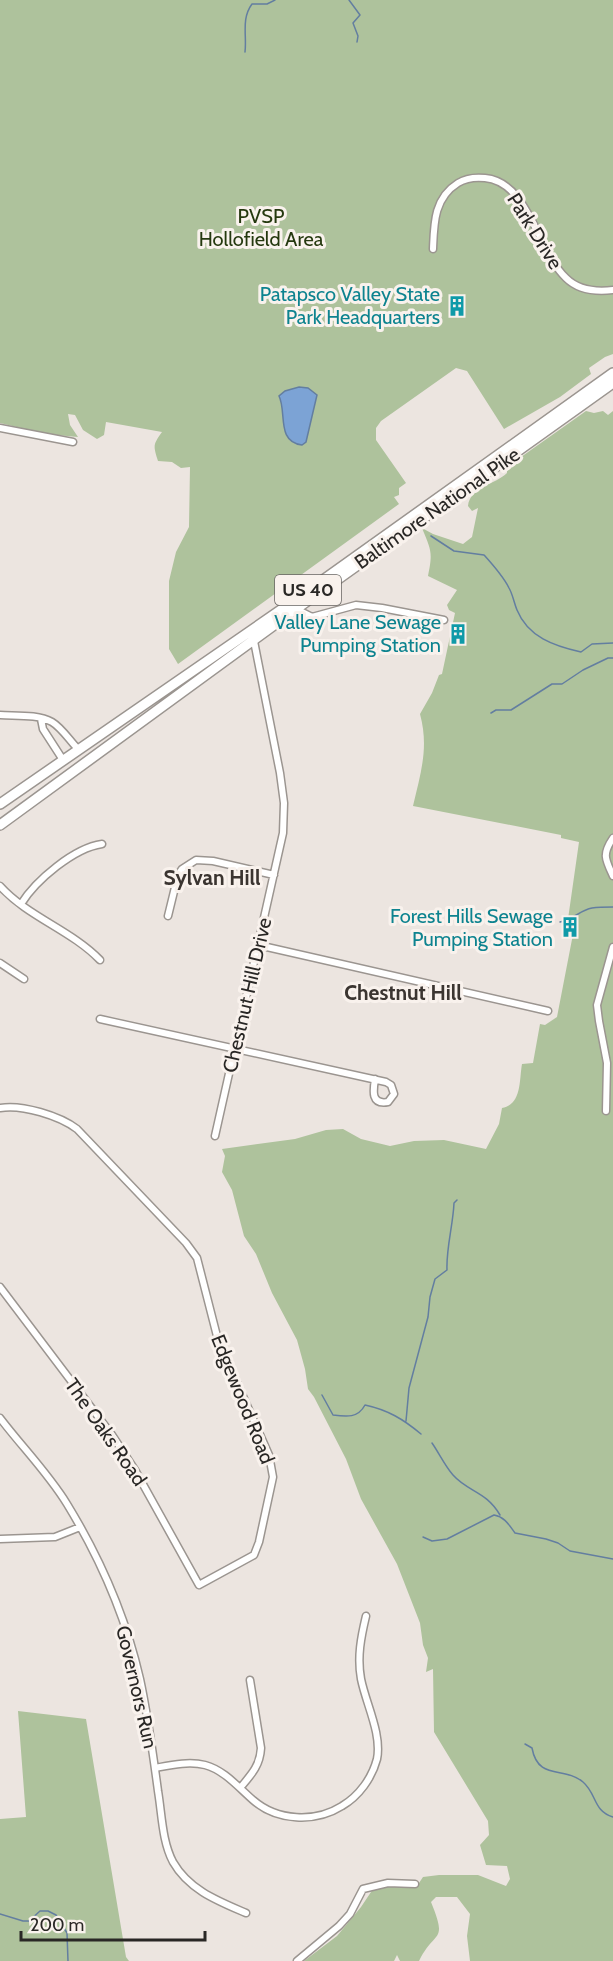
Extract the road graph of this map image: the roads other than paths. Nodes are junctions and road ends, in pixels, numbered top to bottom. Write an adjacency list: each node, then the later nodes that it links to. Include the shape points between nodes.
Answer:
1 (434, 249): 2 (street, Park Drive, via 435,217 444,196 461,182 488,178 507,185 516,195 567,279 590,290)
2 (613, 290)
3 (613, 366): 6 (main road)
4 (613, 373): 6 (main road, Baltimore National Pike / US 40)
5 (613, 385): 9 (main road, Baltimore National Pike / US 40)
6 (589, 390): 14 (main road, Baltimore National Pike / US 40)
7 (0, 428): 8 (street)
8 (73, 442)
9 (296, 609): 10 (street, via 312,616 365,605); 11 (main road, Baltimore National Pike / US 40)
10 (444, 620)
11 (254, 640): 17 (main road, Baltimore National Pike / US 40); 20 (street, Chestnut Hill Drive, via 284,803 283,833)
12 (0, 716): 13 (street)
13 (41, 719): 14 (street, via 54,723); 15 (street)
14 (78, 749): 15 (main road, Baltimore National Pike / US 40)
15 (63, 760): 16 (main road, Baltimore National Pike / US 40)
16 (0, 804)
17 (0, 825)
18 (613, 838): 21 (street, via 605,852)
19 (102, 844): 23 (street, via 83,849 40,880)
20 (274, 875): 24 (street, via 196,860 178,875); 25 (street, Chestnut Hill Drive)
21 (613, 876)
22 (0, 886): 23 (street)
23 (21, 904): 27 (street)
24 (168, 916)
25 (258, 945): 30 (street); 32 (street, Chestnut Hill Drive)
26 (613, 947): 35 (street, via 597,1005 607,1063)
27 (100, 960)
28 (0, 963): 29 (street)
29 (24, 979)
30 (548, 1011)
31 (100, 1019): 32 (street)
32 (235, 1047): 33 (street); 36 (street, Chestnut Hill Drive)
33 (375, 1079): 33 (street, via 392,1085 392,1099 378,1101 373,1095)
34 (0, 1108): 41 (street, Edgewood Road, via 21,1108 56,1117 77,1130 197,1258 218,1340 269,1455 273,1477 254,1554)
35 (606, 1111)
36 (215, 1136)
37 (0, 1287): 41 (street, The Oaks Road, via 112,1436)
38 (0, 1418): 39 (street, Governors Run, via 48,1478)
39 (80, 1527): 40 (street, via 55,1537); 44 (street, Governors Run, via 104,1573 130,1643)
40 (0, 1539)
41 (199, 1585)
42 (366, 1616): 45 (street, via 359,1667 378,1750 372,1772 360,1791 349,1802 324,1815 298,1818 264,1808)
43 (249, 1680): 45 (street, via 261,1748 256,1769)
44 (155, 1768): 45 (street, via 205,1765); 47 (street, Governors Run, via 165,1835 174,1862 201,1892)
45 (240, 1788)
46 (415, 1884): 48 (street, via 388,1883 363,1889 350,1914)
47 (246, 1914)
48 (297, 1961)

